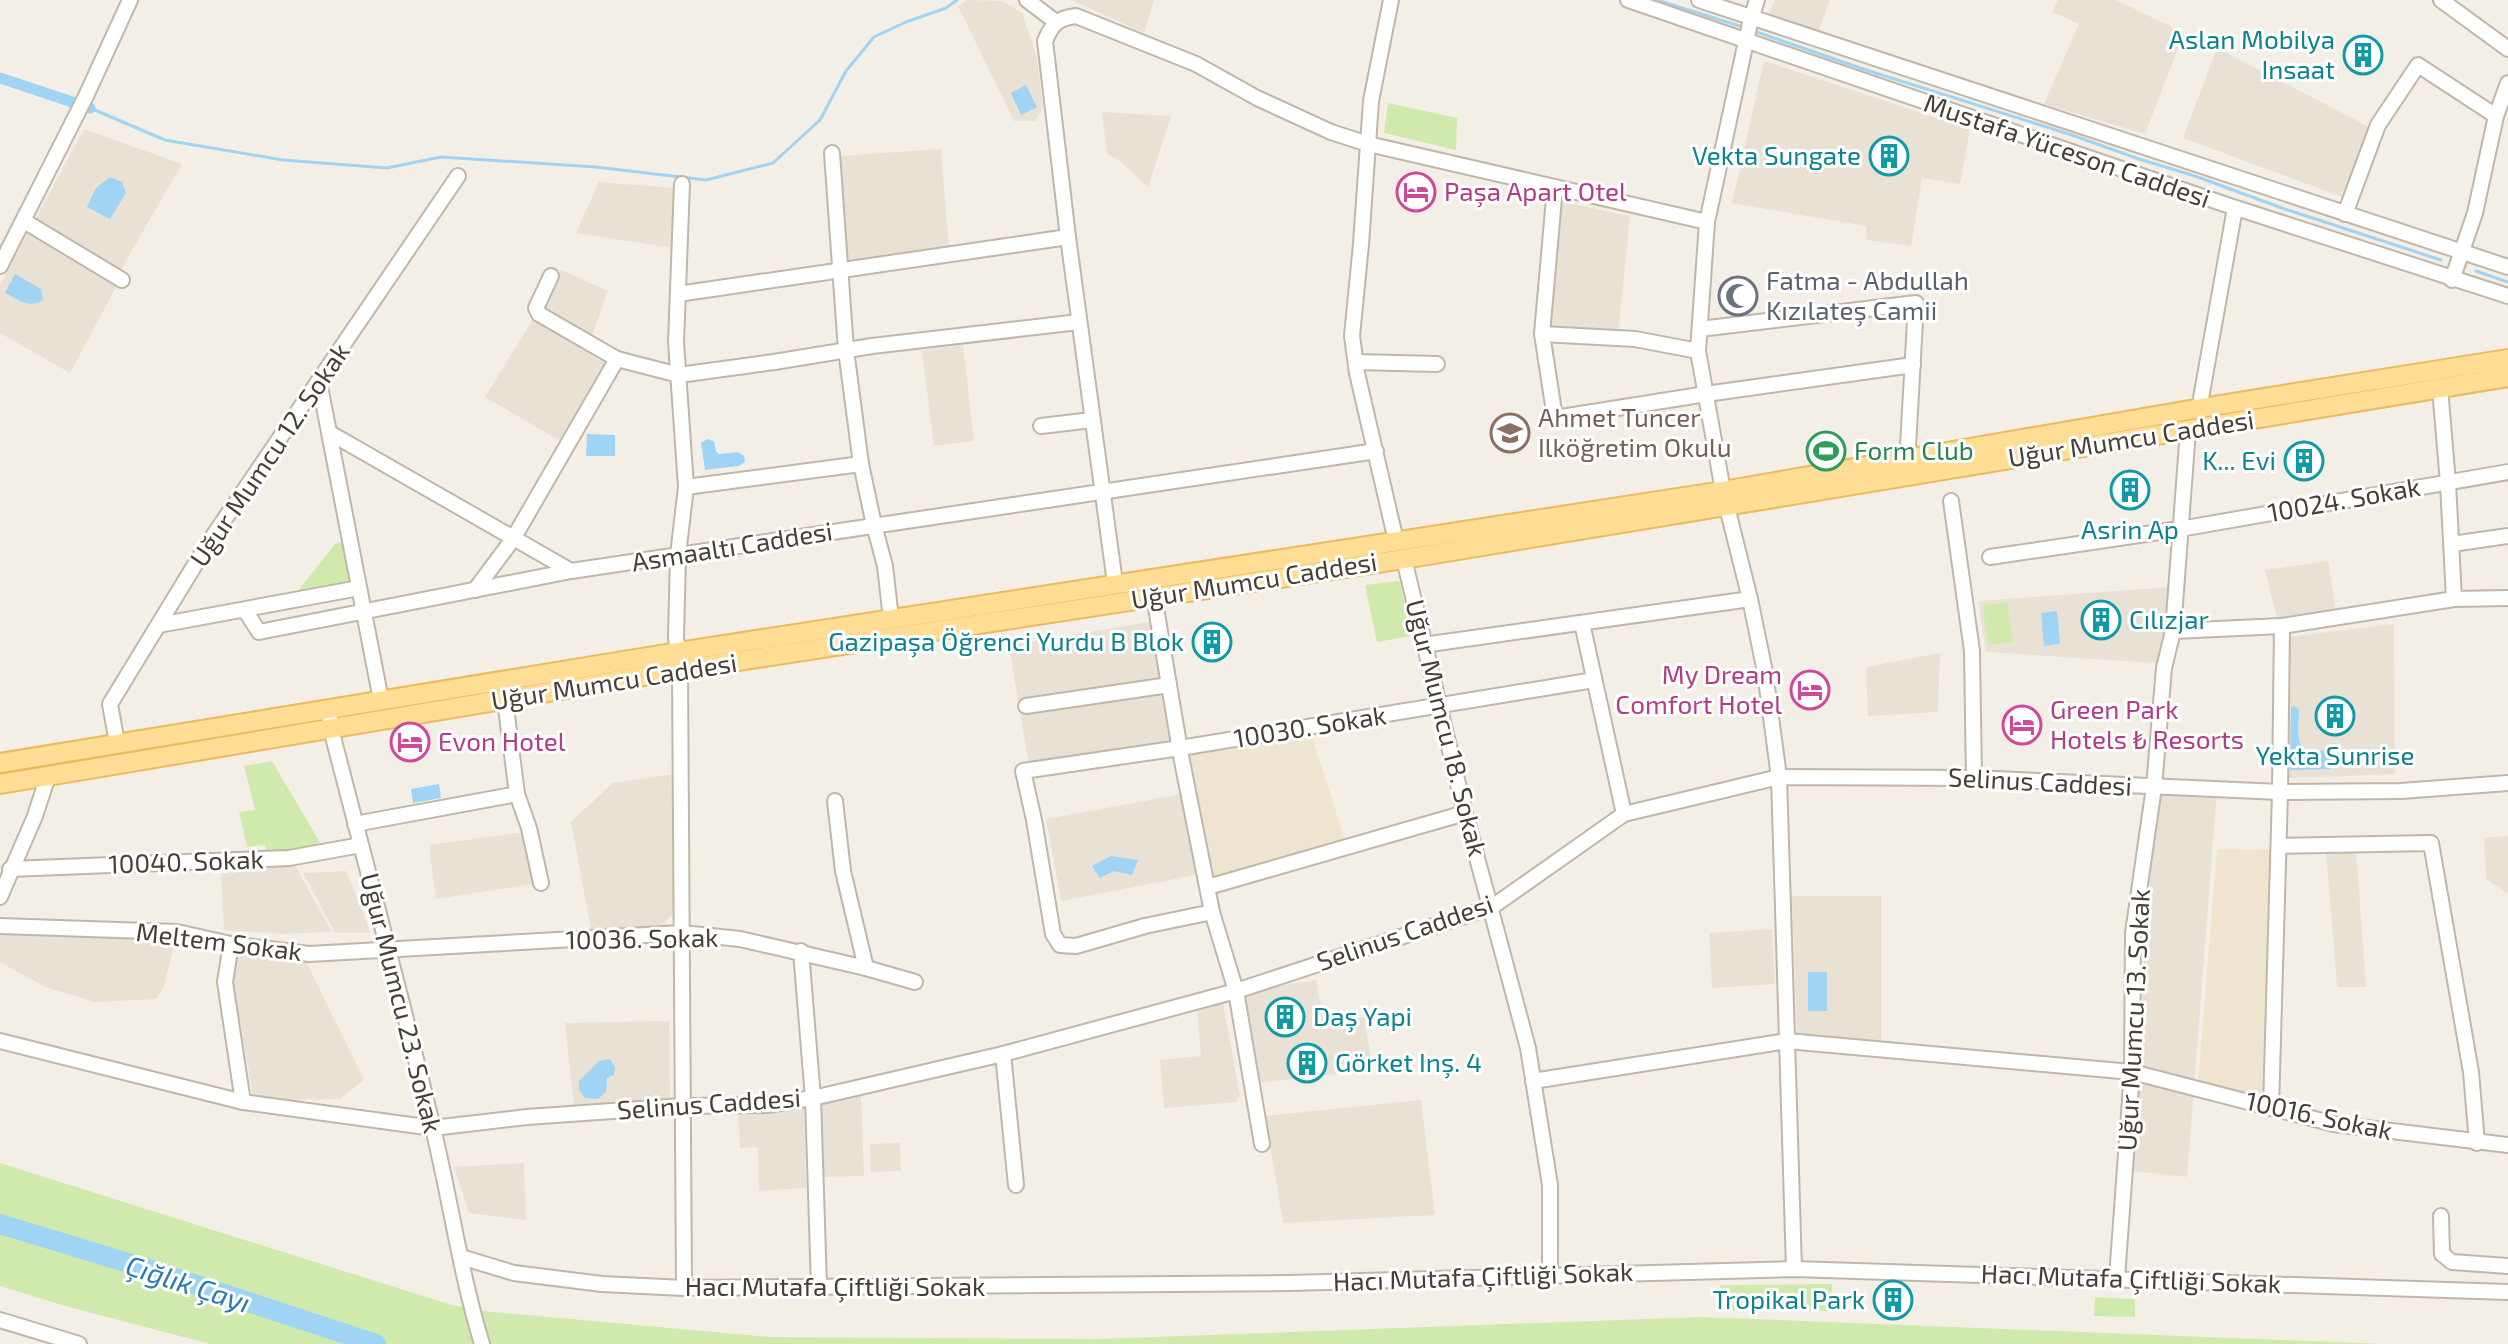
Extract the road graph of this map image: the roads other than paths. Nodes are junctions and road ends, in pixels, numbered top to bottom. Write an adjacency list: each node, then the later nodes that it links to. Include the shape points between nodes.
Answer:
1 (130, 0): 20 (street)
2 (1027, 0): 8 (street)
3 (1391, 0): 13 (street)
4 (1628, 0): 9 (street, Mustafa Yüceson Caddesi)
5 (1699, 0): 9 (street, Mustafa Yüceson Caddesi)
6 (1757, 0): 9 (street)
7 (2441, 0): 10 (street)
8 (1056, 22): 13 (street, via 1076,16 1196,64 1257,98); 22 (street, via 1045,41)
9 (1749, 29): 18 (street, Mustafa Yüceson Caddesi); 19 (street, Mustafa Yüceson Caddesi); 21 (street)
10 (2508, 49)
11 (2508, 83): 12 (street)
12 (2496, 116): 19 (street, via 2418,65 2378,125); 23 (street)
13 (1368, 144): 17 (street); 39 (street, via 1352,336)
14 (832, 153): 26 (street)
15 (458, 176): 44 (street, Uğur Mumcu 12. Sokak)
16 (682, 184): 30 (street)
17 (1555, 187): 21 (street); 34 (street)
18 (2235, 208): 29 (street, Mustafa Yüceson Caddesi); 47 (street)
19 (2345, 214): 23 (street, Mustafa Yüceson Caddesi)
20 (24, 221): 24 (street); 28 (street)
21 (1707, 222): 33 (street)
22 (1068, 237): 26 (street); 32 (street)
23 (2462, 252): 25 (street, Mustafa Yüceson Caddesi); 29 (street)
24 (0, 266)
25 (2508, 267)
26 (842, 271): 30 (street); 35 (street)
27 (551, 276): 37 (street, via 536,308 539,314)
28 (122, 280)
29 (2452, 280): 31 (street, Mustafa Yüceson Caddesi)
30 (678, 294): 42 (street)
31 (2508, 296)
32 (1079, 322): 35 (street); 48 (street)
33 (1700, 329): 36 (street); 41 (street, via 1916,303)
34 (1542, 334): 36 (street, via 1635,339); 46 (street, via 1555,418)
35 (846, 350): 42 (street); 54 (street)
36 (1698, 351): 46 (street)
37 (617, 359): 42 (street); 64 (street)
38 (2508, 359): 47 (main road, Uğur Mumcu Caddesi)
39 (1356, 362): 40 (street); 52 (street)
40 (1437, 364)
41 (1913, 365): 46 (street); 53 (street, via 1908,447)
42 (679, 375): 57 (street)
43 (2508, 377): 45 (main road, Uğur Mumcu Caddesi)
44 (319, 381): 51 (street); 82 (street, Uğur Mumcu 12. Sokak)
45 (2440, 388): 50 (main road, Uğur Mumcu Caddesi); 56 (street)
46 (1706, 394): 59 (street)
47 (2201, 408): 53 (main road, Uğur Mumcu Caddesi)
48 (1092, 420): 49 (street); 58 (street)
49 (1041, 426)
50 (2188, 430): 59 (main road, Uğur Mumcu Caddesi); 62 (street, Uğur Mumcu 13. Sokak)
51 (330, 433): 64 (street); 72 (street)
52 (1376, 451): 58 (street, Asmaaltı Caddesi); 65 (street)
53 (1913, 458): 59 (main road, Uğur Mumcu Caddesi)
54 (861, 464): 57 (street); 61 (street)
55 (2508, 472): 56 (street, 10024. Sokak)
56 (2448, 483): 62 (street, 10024. Sokak); 66 (street)
57 (686, 487): 67 (street)
58 (1102, 492): 61 (street, Asmaaltı Caddesi); 71 (street)
59 (1725, 498): 65 (main road, Uğur Mumcu Caddesi); 69 (main road, Uğur Mumcu Caddesi); 76 (street)
60 (1951, 501): 100 (street, via 1972,651)
61 (874, 525): 67 (street, Asmaaltı Caddesi); 80 (street)
62 (2180, 529): 68 (street, 10024. Sokak); 84 (street, Uğur Mumcu 13. Sokak)
63 (2508, 536): 66 (street)
64 (513, 539): 70 (street); 73 (street)
65 (1396, 541): 71 (main road, Uğur Mumcu Caddesi)
66 (2452, 544): 77 (street)
67 (678, 555): 70 (street, Asmaaltı Caddesi); 86 (street)
68 (1990, 557)
69 (1404, 559): 74 (main road, Uğur Mumcu Caddesi); 85 (street, Uğur Mumcu 18. Sokak)
70 (571, 571): 73 (street, Asmaaltı Caddesi)
71 (1115, 583): 80 (main road, Uğur Mumcu Caddesi)
72 (359, 588): 78 (street); 79 (street)
73 (475, 590): 79 (street, Asmaaltı Caddesi)
74 (1154, 596): 86 (main road, Uğur Mumcu Caddesi); 88 (street)
75 (2508, 598): 77 (street)
76 (1750, 599): 81 (street); 99 (street)
77 (2454, 599): 83 (street)
78 (245, 610): 79 (street, Asmaaltı Caddesi, via 259,632); 82 (street)
79 (364, 613): 89 (street)
80 (891, 619): 86 (main road, Uğur Mumcu Caddesi)
81 (1582, 623): 85 (street); 87 (street)
82 (159, 625): 95 (street, Uğur Mumcu 12. Sokak, via 110,704)
83 (2282, 626): 84 (street); 104 (street)
84 (2173, 631): 103 (street, Uğur Mumcu 13. Sokak, via 2164,668)
85 (1423, 645): 92 (street, Uğur Mumcu 18. Sokak)
86 (679, 661): 89 (main road, Uğur Mumcu Caddesi); 90 (main road, Uğur Mumcu Caddesi); 119 (street)
87 (1594, 680): 92 (street, 10030. Sokak); 108 (street)
88 (1169, 685): 91 (street); 96 (street)
89 (381, 700): 93 (main road, Uğur Mumcu Caddesi)
90 (505, 700): 94 (main road, Uğur Mumcu Caddesi); 105 (street)
91 (1026, 706)
92 (1440, 706): 96 (street, 10030. Sokak); 107 (street, Uğur Mumcu 18. Sokak)
93 (329, 709): 94 (street, Uğur Mumcu 23. Sokak); 95 (main road, Uğur Mumcu Caddesi)
94 (331, 729): 98 (main road, Uğur Mumcu Caddesi); 109 (street, Uğur Mumcu 23. Sokak)
95 (117, 743): 97 (main road, Uğur Mumcu Caddesi)
96 (1180, 748): 114 (street); 117 (street, 10030. Sokak, via 1023,771 1053,934 1060,945 1070,947)
97 (0, 763)
98 (48, 776): 102 (main road, Uğur Mumcu Caddesi); 112 (street)
99 (1779, 777): 100 (street, Selinus Caddesi); 108 (street, Selinus Caddesi); 127 (street)
100 (1974, 778): 103 (street, Selinus Caddesi)
101 (2508, 783): 104 (street, Selinus Caddesi)
102 (0, 784)
103 (2154, 787): 104 (street, Selinus Caddesi); 129 (street, Uğur Mumcu 13. Sokak, via 2133,933)
104 (2280, 792): 111 (street)
105 (517, 794): 109 (street); 113 (street)
106 (835, 801): 123 (street, via 843,871)
107 (1465, 813): 114 (street); 116 (street, Uğur Mumcu 18. Sokak)
108 (1624, 814): 116 (street, Selinus Caddesi)
109 (355, 824): 110 (street, Uğur Mumcu 23. Sokak)
110 (361, 845): 112 (street, 10040. Sokak, via 289,858); 121 (street, Uğur Mumcu 23. Sokak)
111 (2279, 846): 134 (street); 136 (street, via 2431,843 2471,1072)
112 (10, 869): 115 (street)
113 (541, 883)
114 (1208, 887): 117 (street)
115 (0, 897)
116 (1492, 907): 125 (street, Selinus Caddesi); 130 (street, Uğur Mumcu 18. Sokak)
117 (1212, 912): 125 (street)
118 (0, 926): 120 (street, Meltem Sokak, via 177,932)
119 (682, 933): 121 (street, 10036. Sokak); 122 (street, 10036. Sokak); 133 (street)
120 (231, 944): 121 (street, Meltem Sokak, via 309,954); 132 (street, via 225,982)
121 (389, 949): 135 (street, Uğur Mumcu 23. Sokak)
122 (801, 951): 123 (street, 10036. Sokak); 131 (street)
123 (866, 968): 124 (street, 10036. Sokak)
124 (915, 982)
125 (1236, 991): 128 (street, Selinus Caddesi); 137 (street)
126 (0, 1041): 132 (street, Selinus Caddesi)
127 (1787, 1041): 129 (street, 10016. Sokak); 130 (street, 10016. Sokak); 143 (street)
128 (1003, 1054): 131 (street, Selinus Caddesi); 139 (street)
129 (2132, 1072): 134 (street, 10016. Sokak); 145 (street, Uğur Mumcu 13. Sokak)
130 (1533, 1081): 144 (street, Uğur Mumcu 18. Sokak, via 1550,1185)
131 (813, 1098): 133 (street, Selinus Caddesi, via 766,1105); 146 (street)
132 (243, 1102): 135 (street, Selinus Caddesi)
133 (683, 1106): 135 (street, Selinus Caddesi); 147 (street)
134 (2271, 1108): 136 (street, 10016. Sokak, via 2334,1124)
135 (433, 1128): 141 (street, Uğur Mumcu 23. Sokak)
136 (2477, 1143): 138 (street, 10016. Sokak)
137 (1262, 1144)
138 (2508, 1145)
139 (1016, 1185)
140 (2441, 1216): 142 (street, via 2442,1254 2452,1262)
141 (461, 1257): 147 (street, Hacı Mutafa Çiftliği Sokak, via 514,1273); 151 (street, Uğur Mumcu 23. Sokak)
142 (2508, 1266)
143 (1794, 1269): 144 (street, Hacı Mutafa Çiftliği Sokak); 145 (street, Hacı Mutafa Çiftliği Sokak)
144 (1550, 1274): 146 (street, Hacı Mutafa Çiftliği Sokak, via 1289,1283)
145 (2117, 1278): 148 (street, Hacı Mutafa Çiftliği Sokak)
146 (819, 1287): 147 (street, Hacı Mutafa Çiftliği Sokak)
147 (684, 1288)
148 (2508, 1292)
149 (0, 1320): 150 (street)
150 (79, 1344)
151 (482, 1344)

